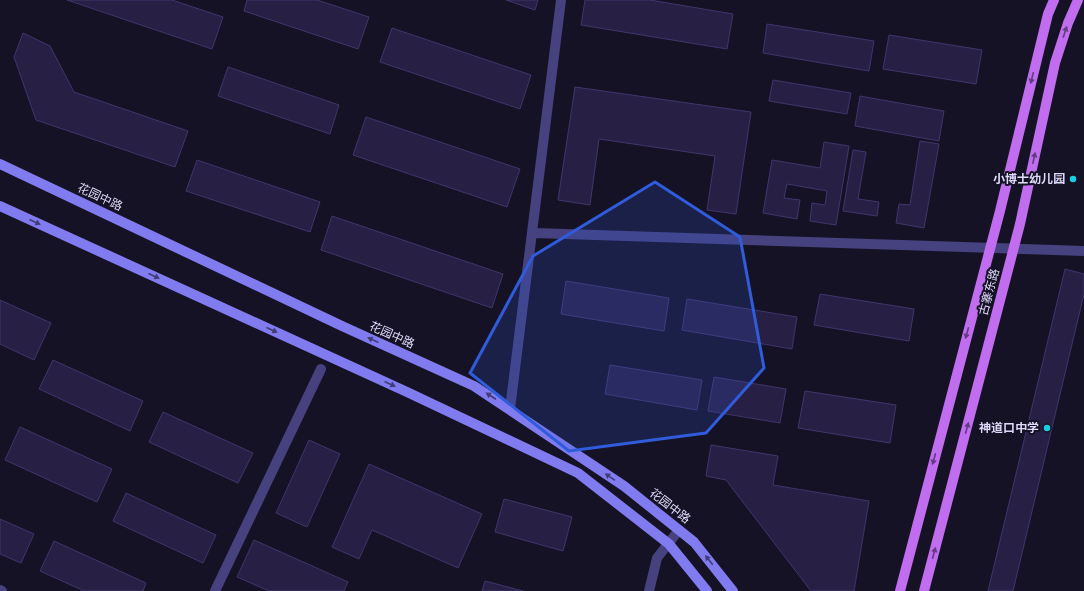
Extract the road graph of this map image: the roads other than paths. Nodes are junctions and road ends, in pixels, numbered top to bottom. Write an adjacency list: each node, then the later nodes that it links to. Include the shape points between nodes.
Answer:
1 (561, 0): 6 (street)
2 (1054, 0): 16 (main road, 古寨东路, one-way to 16, via 1048,14 1000,211)
3 (1078, 0): 17 (main road, 古寨东路, one-way to 3, via 1020,224 1055,63)
4 (0, 164): 9 (main road, 花园中路, one-way to 4, via 474,386)
5 (0, 206): 11 (main road, one-way to 11, via 578,473)
6 (534, 233): 7 (street); 9 (street)
7 (1084, 251)
8 (321, 369): 12 (street)
9 (510, 409): 10 (main road, 花园中路, one-way to 9, via 624,486)
10 (679, 530): 11 (street); 15 (main road, 花园中路, one-way to 10, via 694,542)
11 (668, 544): 13 (street, via 657,558); 14 (main road)
12 (215, 591)
13 (649, 591)
14 (707, 591)
15 (733, 591)
16 (900, 591)
17 (924, 591)

